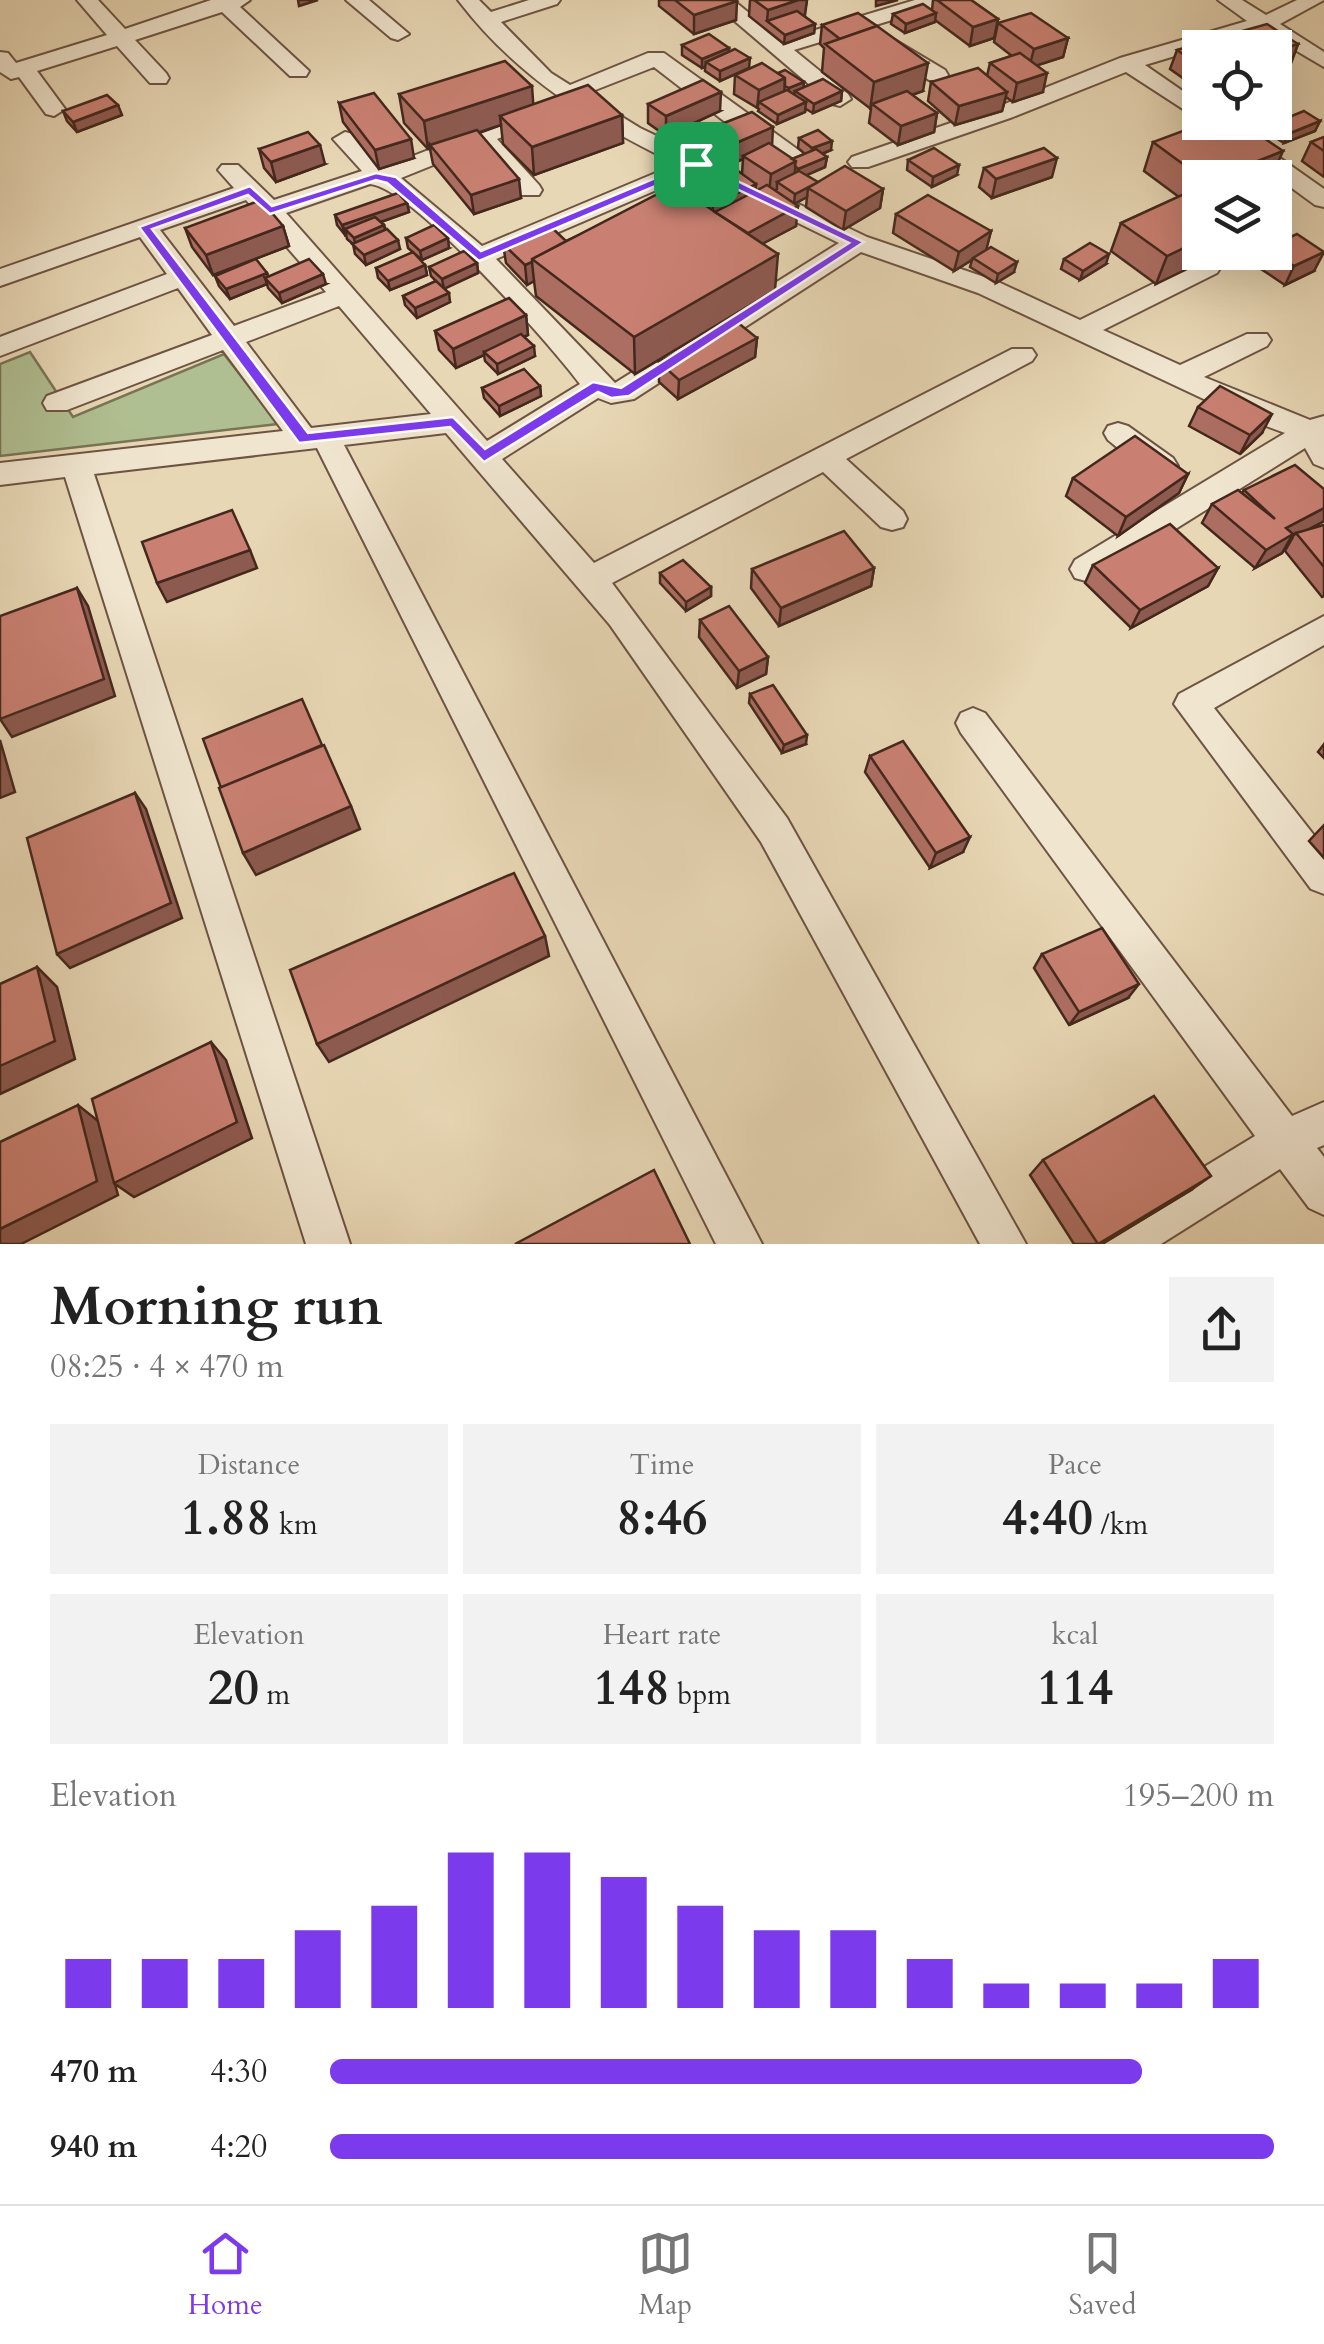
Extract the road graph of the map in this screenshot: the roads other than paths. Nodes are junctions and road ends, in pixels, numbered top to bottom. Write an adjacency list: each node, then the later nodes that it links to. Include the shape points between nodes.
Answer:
1 (88, 0): 14 (street)
2 (356, 0): 13 (street)
3 (468, 0): 10 (street)
4 (550, 0): 10 (street)
5 (720, 0): 15 (street, via 740,27)
6 (937, 0): 12 (street)
7 (1228, 0): 11 (street)
8 (1314, 0): 11 (street)
9 (229, 1): 14 (street); 20 (street)
10 (485, 20): 23 (street, via 542,78)
11 (1266, 22): 17 (street); 18 (street)
12 (861, 23): 15 (street); 21 (street)
13 (398, 34)
14 (123, 38): 19 (street); 22 (street)
15 (778, 48): 24 (street)
16 (0, 58): 19 (street, via 12,72)
17 (1324, 60)
18 (1128, 63): 25 (street); 33 (street)
19 (24, 68): 26 (street)
20 (298, 70)
21 (937, 75)
22 (158, 78)
23 (573, 97): 27 (street, via 666,55); 28 (street); 31 (street)
24 (840, 99)
25 (1182, 100)
26 (54, 109)
27 (740, 120): 31 (street, via 745,126); 32 (street)
28 (482, 138): 35 (street); 37 (street)
29 (345, 139): 35 (street)
30 (1239, 140): 38 (street)
31 (685, 159): 41 (street); 42 (street)
32 (796, 159)
33 (860, 162)
34 (230, 170): 36 (street)
35 (380, 177): 39 (street); 42 (street, via 392,180)
36 (250, 190): 39 (street); 40 (street)
37 (530, 190)
38 (1324, 200)
39 (270, 210): 46 (street)
40 (145, 227): 44 (street); 45 (street)
41 (858, 242): 47 (street, via 987,287); 53 (street, via 624,392)
42 (479, 257): 53 (street)
43 (1204, 270): 47 (street)
44 (183, 277): 48 (street); 50 (street)
45 (0, 278)
46 (343, 294): 48 (street); 55 (street)
47 (1081, 330): 52 (street)
48 (228, 337): 54 (street); 57 (street)
49 (1258, 340): 52 (street)
50 (0, 347)
51 (1022, 355): 60 (street)
52 (1182, 376): 58 (street)
53 (598, 386): 59 (street)
54 (56, 402)
55 (453, 422): 57 (street); 59 (street)
56 (1118, 433): 63 (street)
57 (314, 438): 61 (street); 73 (street)
58 (1319, 438): 63 (street)
59 (484, 457): 66 (street)
60 (825, 457): 64 (street); 66 (street)
61 (76, 465): 62 (street); 72 (street)
62 (0, 474)
63 (1206, 497): 65 (street)
64 (892, 519)
65 (1086, 568)
66 (590, 580): 74 (street, via 774,830)
67 (1324, 629): 69 (street, via 1191,704)
68 (973, 723): 70 (street)
69 (1324, 877)
70 (1305, 1132): 71 (street); 75 (street)
71 (1324, 1193)
72 (328, 1244)
73 (740, 1244)
74 (1004, 1244)
75 (1120, 1244)

